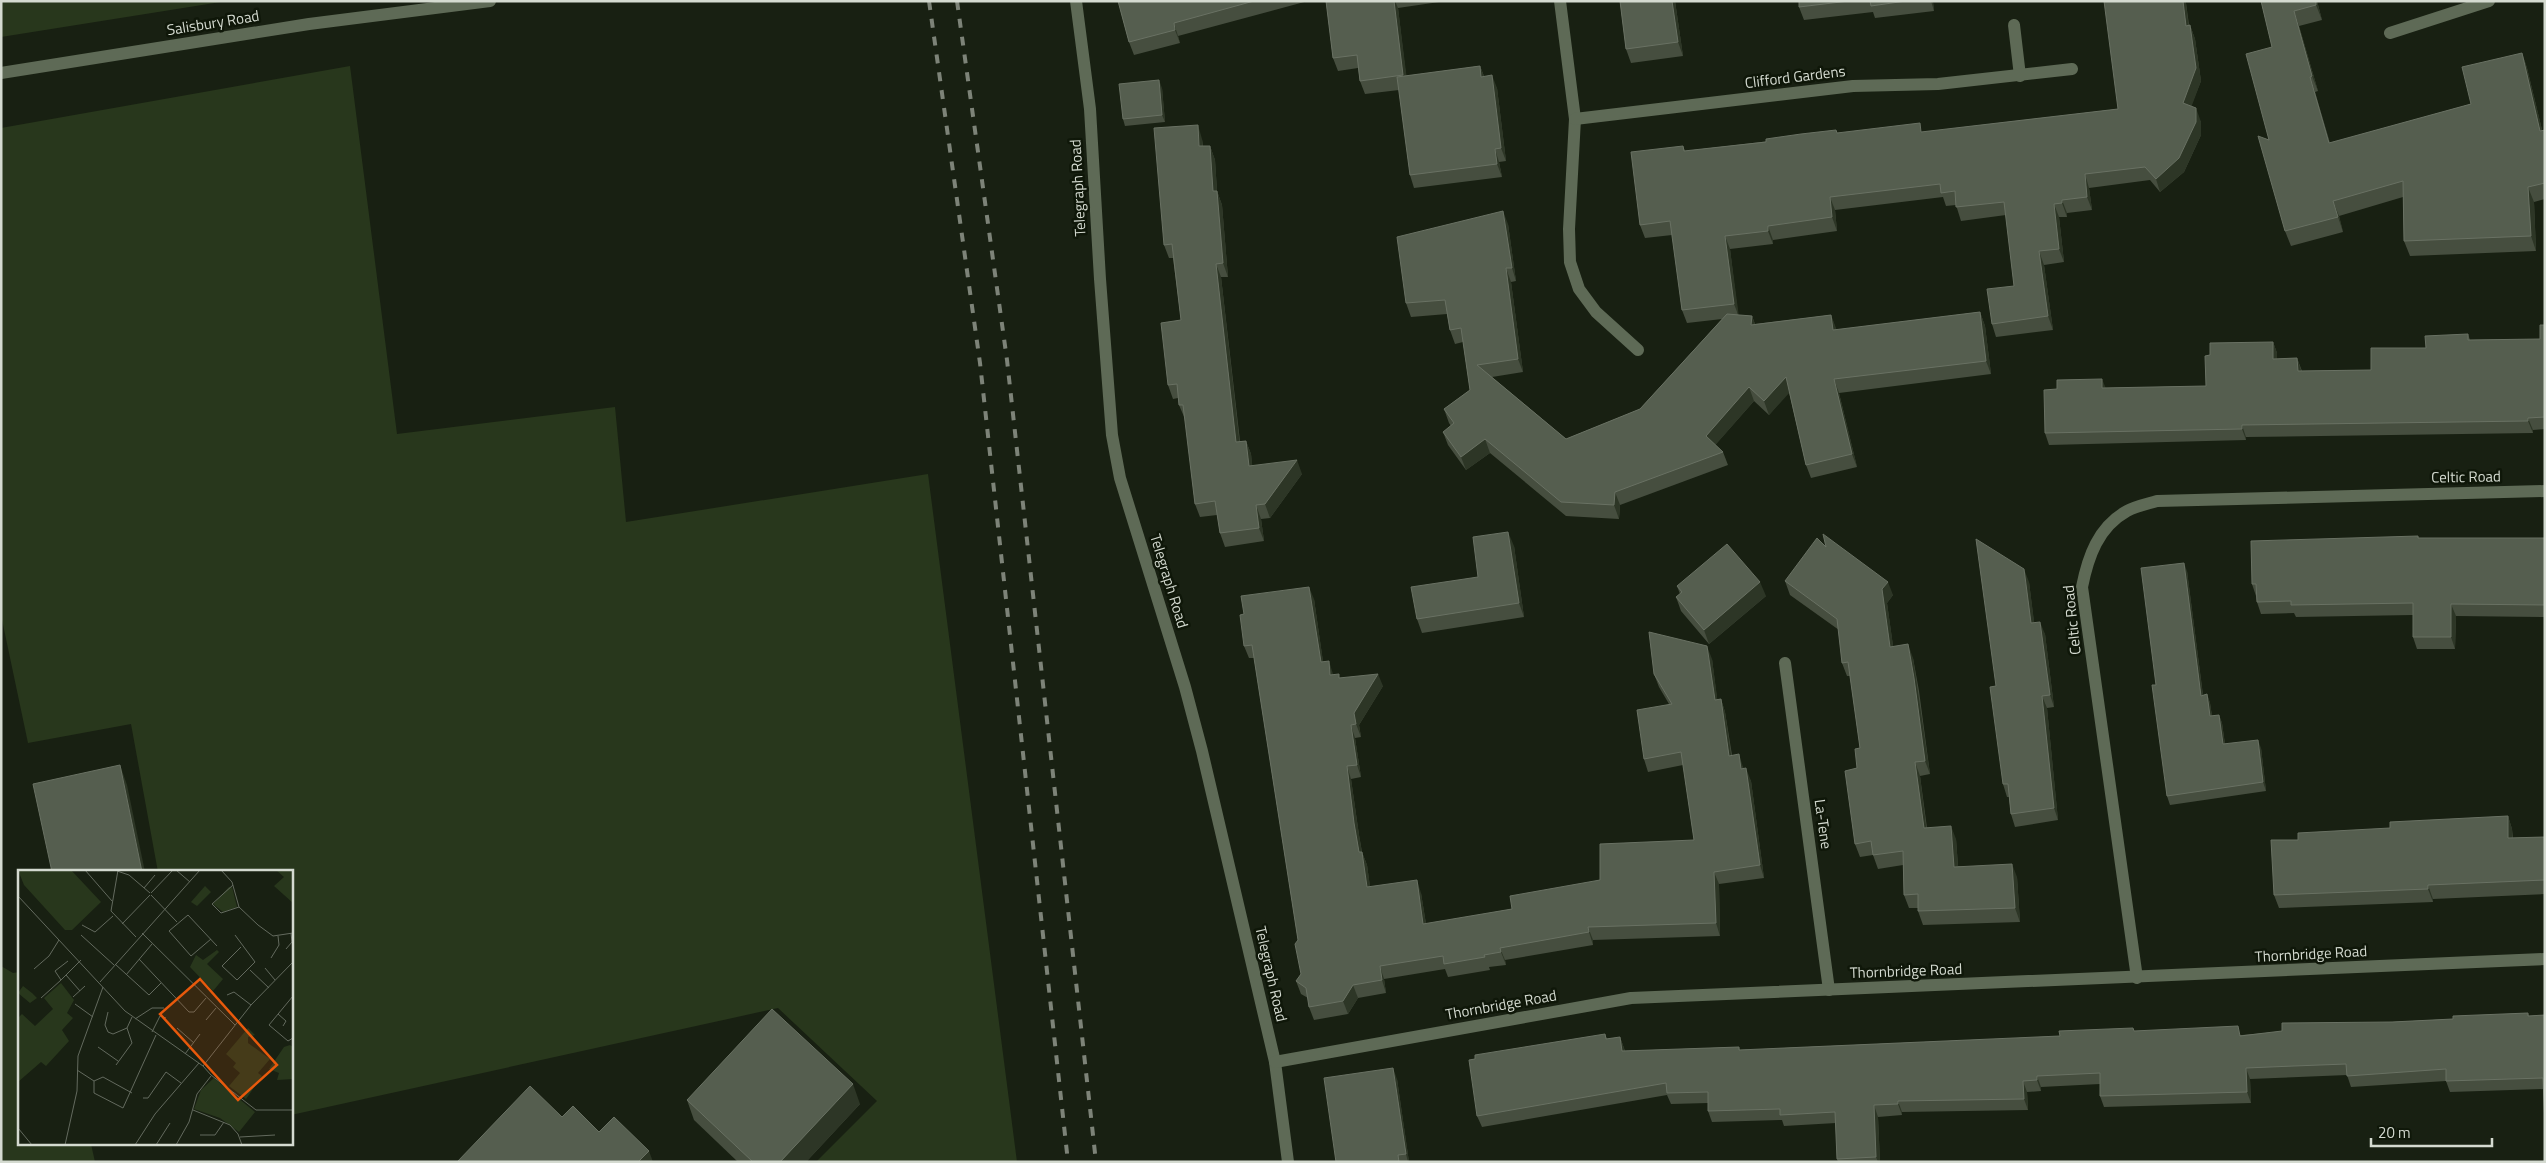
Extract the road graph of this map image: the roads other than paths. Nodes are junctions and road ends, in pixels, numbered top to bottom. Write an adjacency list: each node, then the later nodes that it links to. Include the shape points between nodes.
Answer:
1 (490, 1): 8 (street, Salisbury Road, via 309,24)
2 (1076, 1): 17 (street, Telegraph Road, via 1090,109 1111,426 1120,478 1202,751)
3 (1560, 1): 10 (street)
4 (2489, 1): 6 (street)
5 (2014, 25): 9 (street)
6 (2390, 33)
7 (2072, 69): 9 (street, Clifford Gardens)
8 (1, 74)
9 (2020, 76): 10 (street, Clifford Gardens, via 1938,84 1853,86)
10 (1575, 119): 11 (street, via 1570,262 1580,289 1596,312)
11 (1638, 350)
12 (2545, 491): 15 (street, Celtic Road, via 2157,501 2127,511 2105,528 2089,555 2082,587)
13 (1785, 663): 16 (street, La-Tene)
14 (2545, 959): 15 (street, Thornbridge Road)
15 (2136, 978): 16 (street, Thornbridge Road)
16 (1829, 990): 17 (street, Thornbridge Road, via 1630,998)
17 (1275, 1062): 18 (street, Telegraph Road)
18 (1288, 1162)

